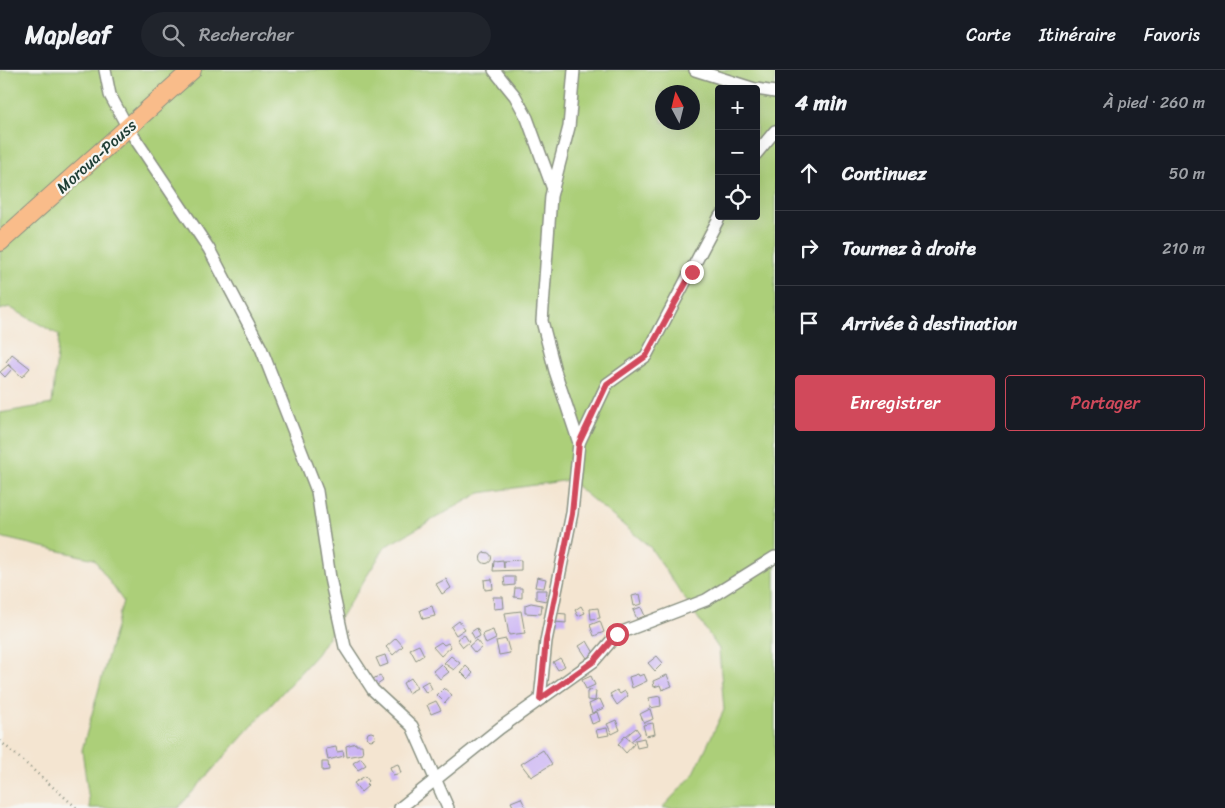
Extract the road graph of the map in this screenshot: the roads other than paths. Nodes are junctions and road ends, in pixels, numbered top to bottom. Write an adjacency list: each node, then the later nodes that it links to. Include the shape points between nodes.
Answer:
1 (105, 70): 9 (street, via 110,95)
2 (192, 70): 9 (main road, Moroua-Pouss)
3 (494, 70): 12 (street, via 515,96 527,118)
4 (574, 70): 12 (street, via 569,127)
5 (695, 70): 6 (street)
6 (743, 85)
7 (760, 90): 8 (street)
8 (775, 92)
9 (128, 128): 14 (main road, Moroua-Pouss); 18 (street, via 209,250 261,348 317,491 330,578 345,647 374,690 412,726)
10 (775, 131): 11 (street)
11 (760, 149)
12 (553, 189): 15 (street, via 542,321)
13 (718, 220): 15 (street, via 646,356 607,384)
14 (0, 242)
15 (579, 443): 17 (street, via 572,514 546,641)
16 (775, 557): 17 (street, via 706,600 617,634 594,661)
17 (540, 699): 18 (street)
18 (436, 778): 19 (street); 20 (street)
19 (400, 808)
20 (448, 808)

